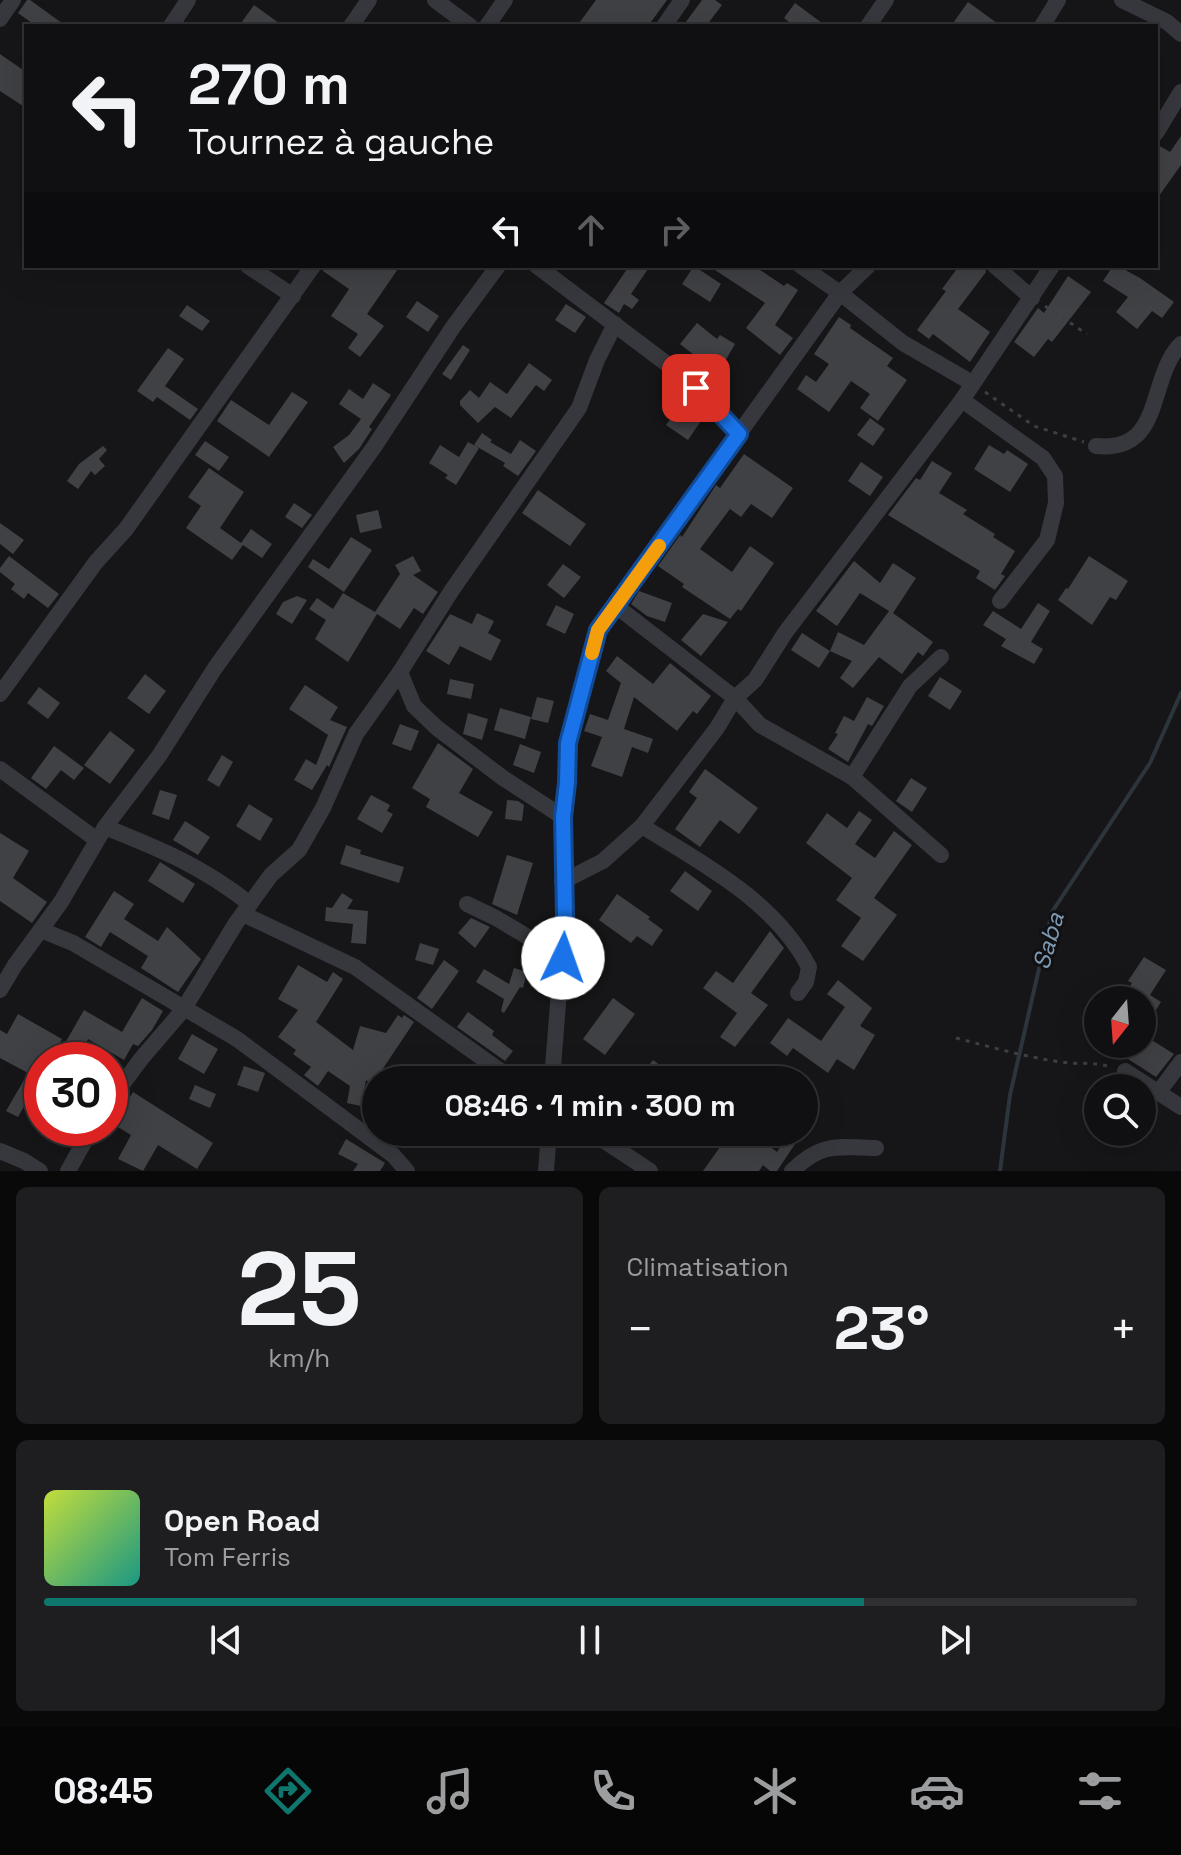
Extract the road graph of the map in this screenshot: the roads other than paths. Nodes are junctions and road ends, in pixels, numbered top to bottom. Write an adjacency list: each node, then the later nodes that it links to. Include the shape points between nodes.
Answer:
1 (13, 0): 10 (street)
2 (188, 0): 11 (street)
3 (369, 0): 12 (street)
4 (435, 0): 13 (street)
5 (505, 0): 14 (street)
6 (682, 0): 15 (street)
7 (886, 0): 16 (street)
8 (1058, 0): 17 (street)
9 (1122, 0): 18 (street)
10 (0, 19)
11 (172, 24)
12 (352, 24)
13 (467, 24)
14 (488, 24)
15 (665, 24)
16 (869, 24)
17 (1043, 24)
18 (1181, 34)
19 (1181, 92): 20 (street)
20 (1158, 130)
21 (251, 268): 30 (street)
22 (312, 268): 30 (street)
23 (497, 268): 48 (street)
24 (540, 268): 32 (street)
25 (804, 268): 29 (street)
26 (866, 268): 29 (street)
27 (997, 268): 31 (street)
28 (1051, 268): 31 (street)
29 (840, 293): 34 (street, via 903,343); 36 (street)
30 (293, 296): 42 (street)
31 (1032, 298): 34 (street)
32 (615, 324): 36 (street, via 696,388); 41 (street, via 579,408)
33 (1181, 344): 37 (street, via 1165,366 1155,404 1138,435 1112,448)
34 (972, 383): 35 (street)
35 (962, 400): 38 (street, via 1043,458 1055,476 1056,503 1047,540); 43 (street, via 755,680)
36 (739, 434): 39 (street)
37 (1096, 446)
38 (1000, 601)
39 (616, 606): 43 (street); 46 (street, via 598,630 577,705 568,743)
40 (941, 657): 45 (street, via 910,686)
41 (400, 672): 46 (street, via 414,706 437,728); 52 (street, via 356,734 299,850 271,875)
42 (0, 694)
43 (735, 698): 45 (street, via 760,725); 47 (street)
44 (0, 769): 48 (street)
45 (852, 777): 49 (street)
46 (563, 817): 50 (street)
47 (642, 826): 50 (street, via 603,861); 58 (street, via 774,917 809,967)
48 (101, 833): 52 (street, via 159,848 222,881); 53 (street)
49 (941, 855)
50 (562, 882): 55 (street)
51 (467, 904): 55 (street)
52 (246, 909): 59 (street); 61 (street, via 355,967)
53 (41, 930): 56 (street); 59 (street, via 73,943)
54 (0, 956): 56 (street)
55 (563, 958): 62 (street)
56 (15, 965): 57 (street)
57 (0, 990)
58 (798, 993)
59 (183, 1010): 64 (street); 74 (street, via 237,1039 393,1155)
60 (1181, 1062): 65 (street)
61 (493, 1066)
62 (553, 1066)
63 (1125, 1071): 65 (street)
64 (128, 1077)
65 (1158, 1093): 66 (street)
66 (1181, 1107)
67 (82, 1146): 73 (street)
68 (548, 1146): 75 (street)
69 (612, 1146): 76 (street)
70 (876, 1148): 77 (street, via 830,1147 810,1154)
71 (0, 1151): 72 (street)
72 (40, 1171)
73 (68, 1171)
74 (407, 1171)
75 (545, 1171)
76 (650, 1171)
77 (792, 1171)

